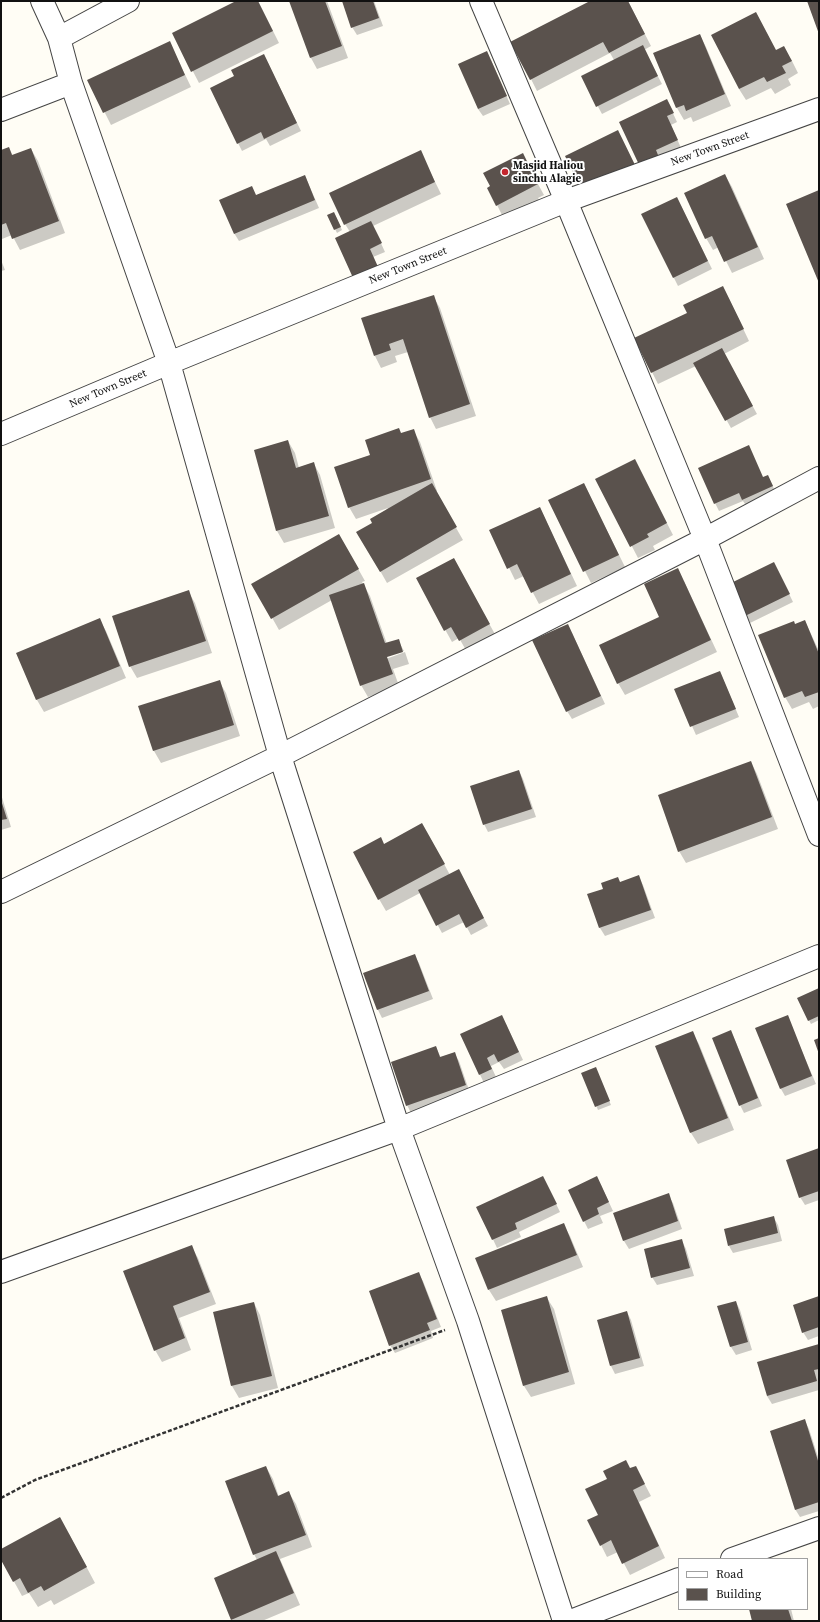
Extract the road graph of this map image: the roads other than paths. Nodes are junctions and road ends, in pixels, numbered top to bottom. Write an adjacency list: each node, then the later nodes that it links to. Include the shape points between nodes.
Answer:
1 (42, 1): 4 (street)
2 (128, 1): 4 (street)
3 (480, 1): 8 (street)
4 (59, 38): 5 (street)
5 (71, 82): 7 (street); 9 (street)
6 (819, 109): 8 (street, New Town Street)
7 (1, 110)
8 (566, 201): 9 (street, New Town Street); 12 (street)
9 (169, 363): 10 (street, New Town Street); 13 (street)
10 (1, 434)
11 (819, 478): 12 (street)
12 (705, 539): 13 (street); 14 (street)
13 (280, 756): 15 (street); 17 (street)
14 (819, 835)
15 (1, 892)
16 (819, 956): 17 (street)
17 (399, 1129): 18 (street); 22 (street, via 468,1321)
18 (1, 1272)
19 (819, 1528): 20 (street)
20 (735, 1558)
21 (678, 1579): 23 (street)
22 (564, 1621)
23 (571, 1621)

